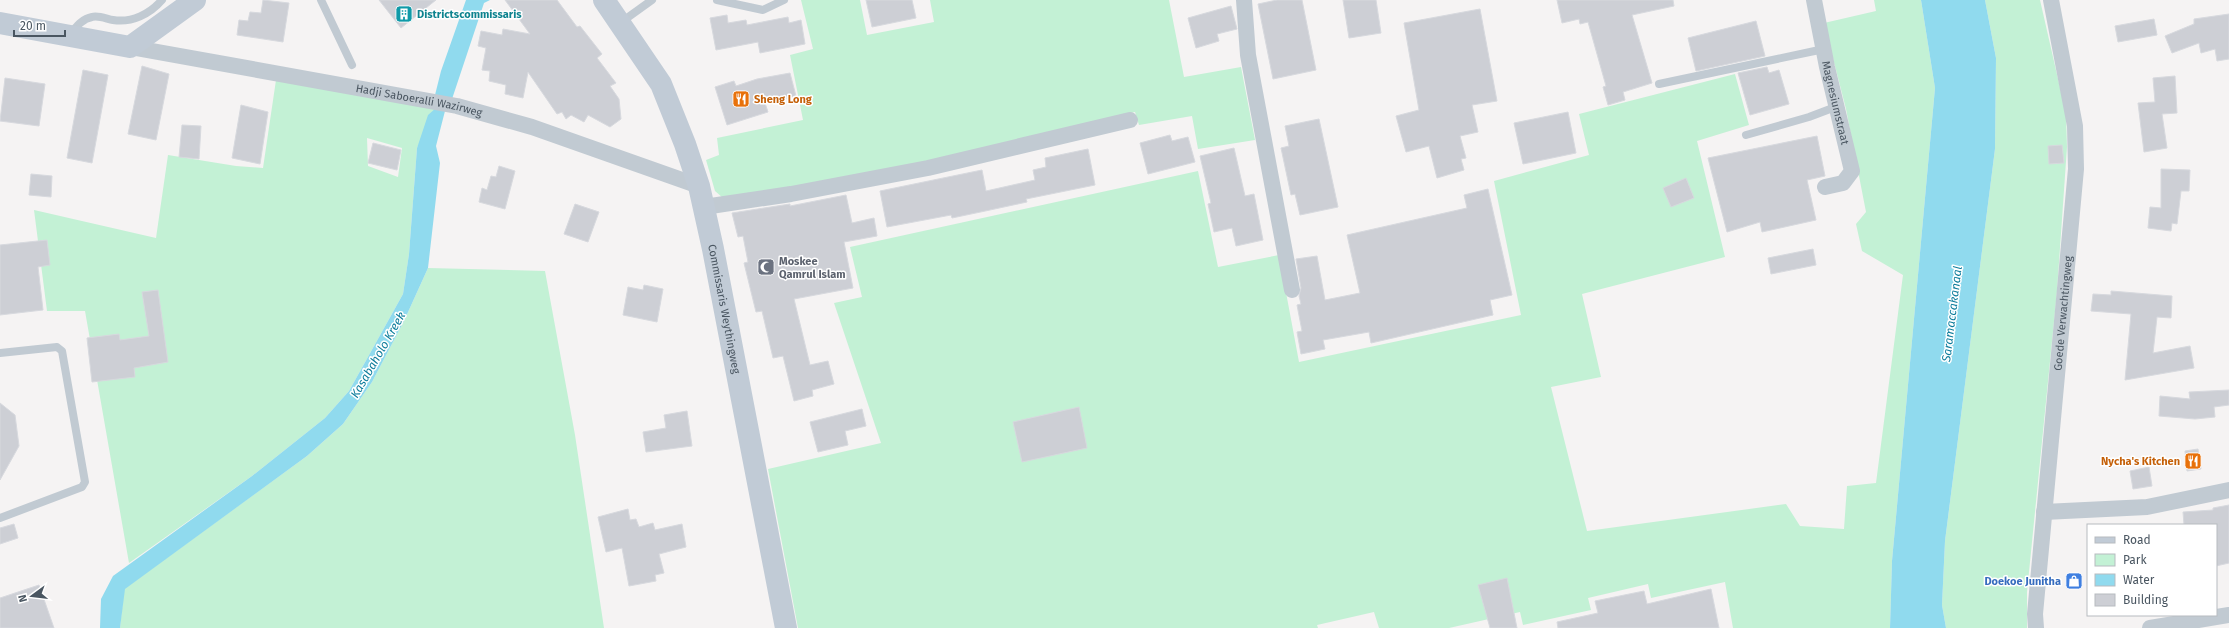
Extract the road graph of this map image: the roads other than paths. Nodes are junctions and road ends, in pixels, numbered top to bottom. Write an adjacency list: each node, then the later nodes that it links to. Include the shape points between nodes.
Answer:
1 (162, 0): 12 (lane, via 155,8 140,17 118,21 93,16 80,22)
2 (322, 0): 15 (lane)
3 (652, 0): 10 (lane)
4 (717, 0): 5 (lane, via 763,10)
5 (784, 0)
6 (1244, 0): 23 (street, via 1248,55)
7 (1814, 0): 14 (street, Magnesiumstraat)
8 (2051, 0): 26 (street, Goede Verwachtingweg, via 2075,126 2076,169)
9 (193, 1): 13 (main road)
10 (609, 8): 20 (main road, Commissaris Weythingweg, via 661,84)
11 (0, 23): 12 (main road)
12 (69, 36): 13 (main road)
13 (130, 48): 20 (street, Hadji Saboeralli Wazirweg, via 457,106 532,128)
14 (1824, 49): 16 (lane); 17 (street, Magnesiumstraat)
15 (352, 64)
16 (1659, 84)
17 (1838, 106): 19 (lane); 21 (street, Magnesiumstraat, via 1852,171 1844,183)
18 (1130, 120): 22 (street, via 928,168 791,194)
19 (1746, 135)
20 (699, 186): 22 (main road, Commissaris Weythingweg)
21 (1825, 187)
22 (704, 207): 29 (main road, Commissaris Weythingweg)
23 (1292, 290)
24 (0, 353): 27 (lane, via 57,347 62,351 85,482 82,487)
25 (2229, 490): 26 (street, via 2146,507)
26 (2044, 512): 30 (street, Goede Verwachtingweg)
27 (0, 518)
28 (2229, 615): 31 (street)
29 (786, 628)
30 (2036, 628)
31 (2150, 628)

